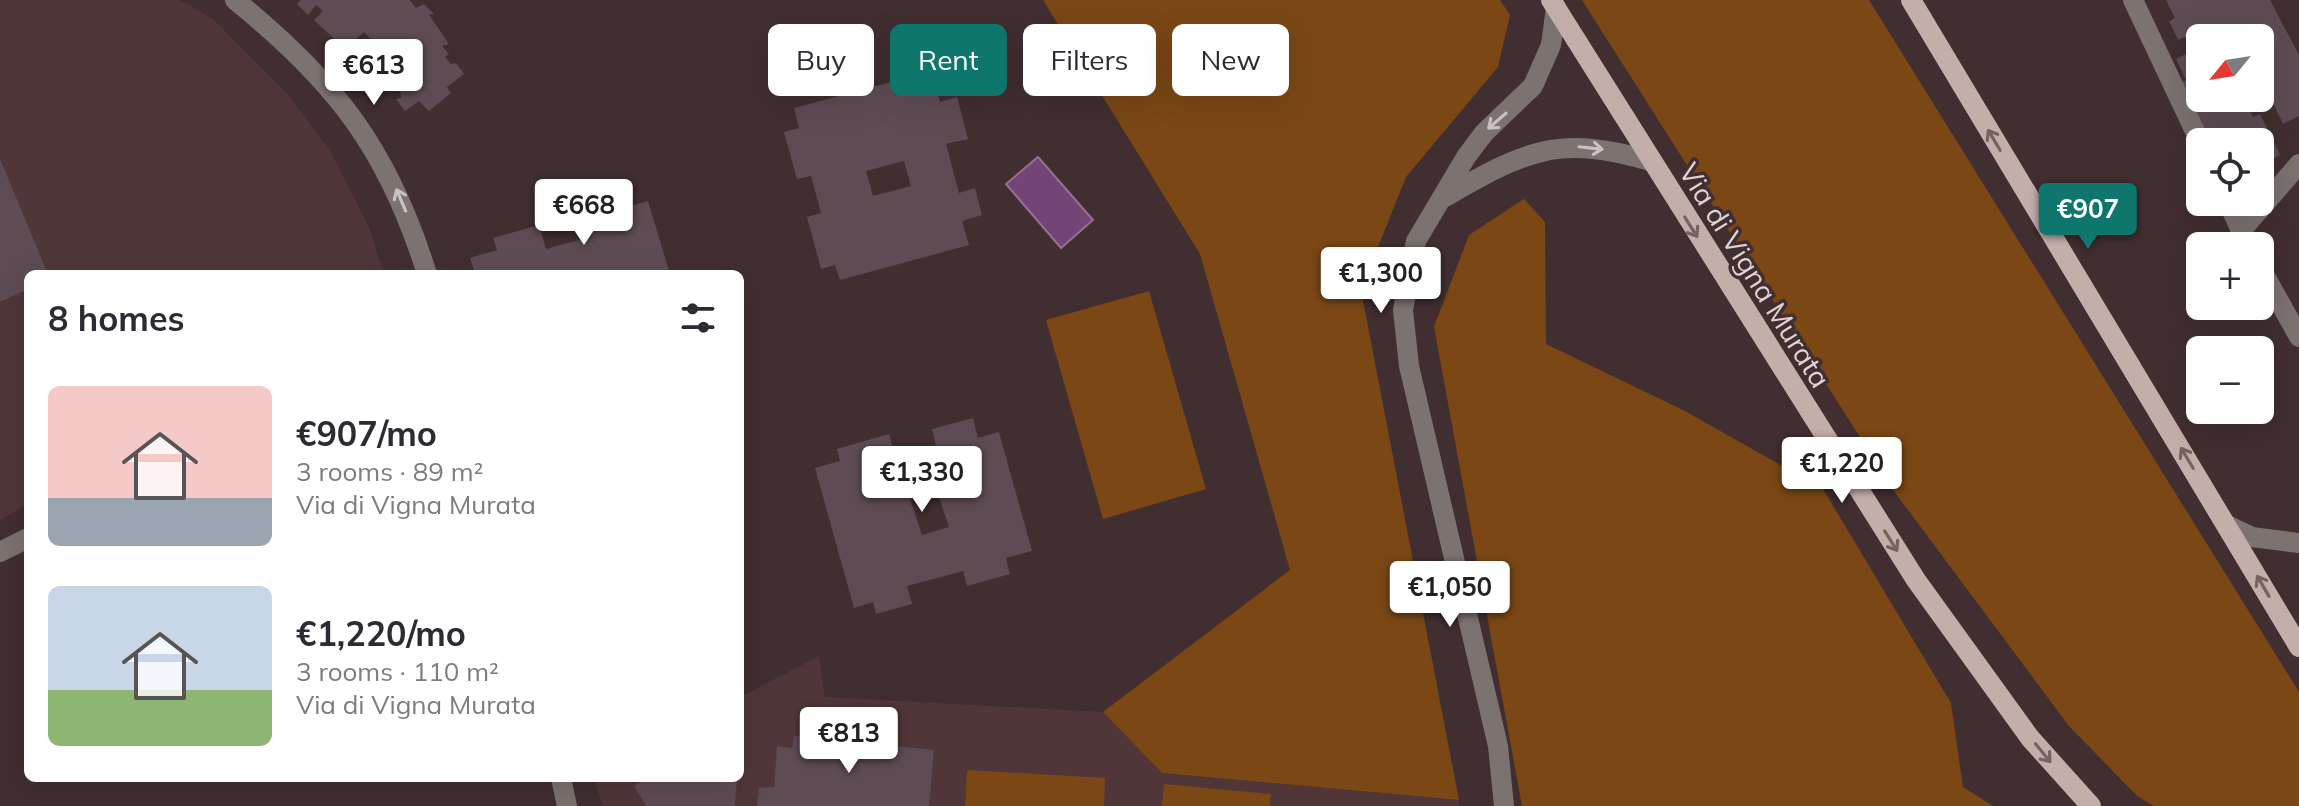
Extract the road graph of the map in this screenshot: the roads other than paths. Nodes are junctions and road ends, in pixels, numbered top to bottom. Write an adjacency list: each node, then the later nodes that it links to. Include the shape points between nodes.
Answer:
1 (235, 0): 10 (street, one-way to 1, via 393,182 349,108)
2 (1911, 0): 13 (main road, one-way to 2)
3 (2133, 0): 5 (street)
4 (1554, 4): 6 (main road, Via di Vigna Murata); 8 (street, one-way to 8, via 1551,45 1533,86 1484,133)
5 (2193, 128)
6 (1650, 161): 8 (street, one-way to 6, via 1536,152 1590,147); 21 (main road, Via di Vigna Murata, one-way to 21, via 1916,580 2030,738)
7 (2299, 164): 9 (street)
8 (1441, 199): 20 (street, via 1416,241 1403,310 1404,335 1482,667)
9 (2249, 232)
10 (426, 270)
11 (2274, 292): 12 (street)
12 (2299, 337)
13 (2227, 525): 15 (street, via 2252,537); 17 (main road, one-way to 13)
14 (24, 540): 16 (street)
15 (2299, 543)
16 (0, 552)
17 (2299, 647)
18 (562, 782): 19 (street)
19 (567, 806)
20 (1504, 806)
21 (2091, 806)

